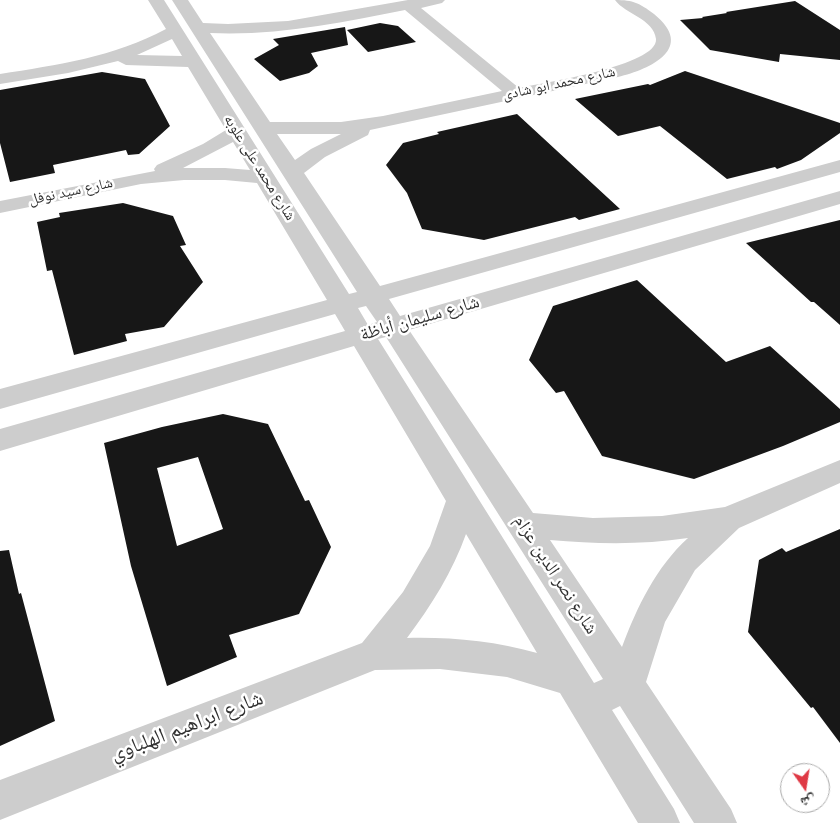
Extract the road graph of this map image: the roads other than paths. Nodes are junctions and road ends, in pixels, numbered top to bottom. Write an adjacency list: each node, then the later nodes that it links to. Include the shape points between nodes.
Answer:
1 (156, 0): 8 (street, شارع محمد على علوبه)
2 (180, 0): 7 (street, شارع محمد على علوبه)
3 (437, 0): 5 (street)
4 (623, 0): 13 (street, شارع محمد ابو شادى, via 654,21 663,32 664,44 657,56 618,72)
5 (408, 5): 6 (street); 13 (street)
6 (284, 27): 7 (street); 9 (street, via 256,34)
7 (198, 28): 9 (street, شارع محمد على علوبه)
8 (174, 31): 10 (street, شارع محمد على علوبه); 11 (street, via 140,49)
9 (226, 50): 15 (street, شارع محمد على علوبه)
10 (194, 62): 11 (street, via 129,60); 16 (street, شارع محمد على علوبه)
11 (94, 63): 12 (street)
12 (0, 79)
13 (515, 93): 14 (street, شارع محمد ابو شادى)
14 (383, 122): 15 (street, شارع محمد ابو شادى, via 341,128); 18 (street, شارع محمد ابو شادى, via 348,136)
15 (264, 128): 18 (street, شارع محمد على علوبه)
16 (237, 132): 19 (street, شارع سيد نوفل, via 178,164); 20 (street, شارع محمد على علوبه)
17 (840, 166): 23 (street, شارع سليمان أباظة)
18 (292, 172): 23 (street, شارع محمد على علوبه)
19 (141, 178): 20 (street, شارع سيد نوفل, via 184,174); 22 (street, شارع سيد نوفل)
20 (265, 178): 24 (street, شارع محمد على علوبه)
21 (840, 197): 25 (street, شارع سليمان أباظة)
22 (0, 207)
23 (372, 295): 24 (street, شارع سليمان أباظة); 25 (street, شارع محمد على علوبه)
24 (342, 304): 26 (street, شارع محمد على علوبه); 27 (street, شارع سليمان أباظة)
25 (393, 326): 26 (street, شارع سليمان أباظة); 32 (street, شارع نصر الدين عزام)
26 (362, 335): 28 (street, شارع سليمان أباظة); 30 (street)
27 (0, 399)
28 (0, 440)
29 (840, 471): 31 (street)
30 (462, 500): 33 (street, via 444,550 415,602); 35 (street)
31 (728, 519): 32 (street, via 642,530 593,531); 34 (street, via 684,562 650,616)
32 (522, 525): 34 (street, شارع نصر الدين عزام)
33 (374, 654): 35 (street, شارع ابراهيم الهلباوي, via 440,653 507,661); 36 (street, شارع ابراهيم الهلباوي)
34 (627, 685): 35 (street); 38 (street, شارع نصر الدين عزام)
35 (580, 692): 37 (street)
36 (0, 800)
37 (660, 823)
38 (717, 823)

